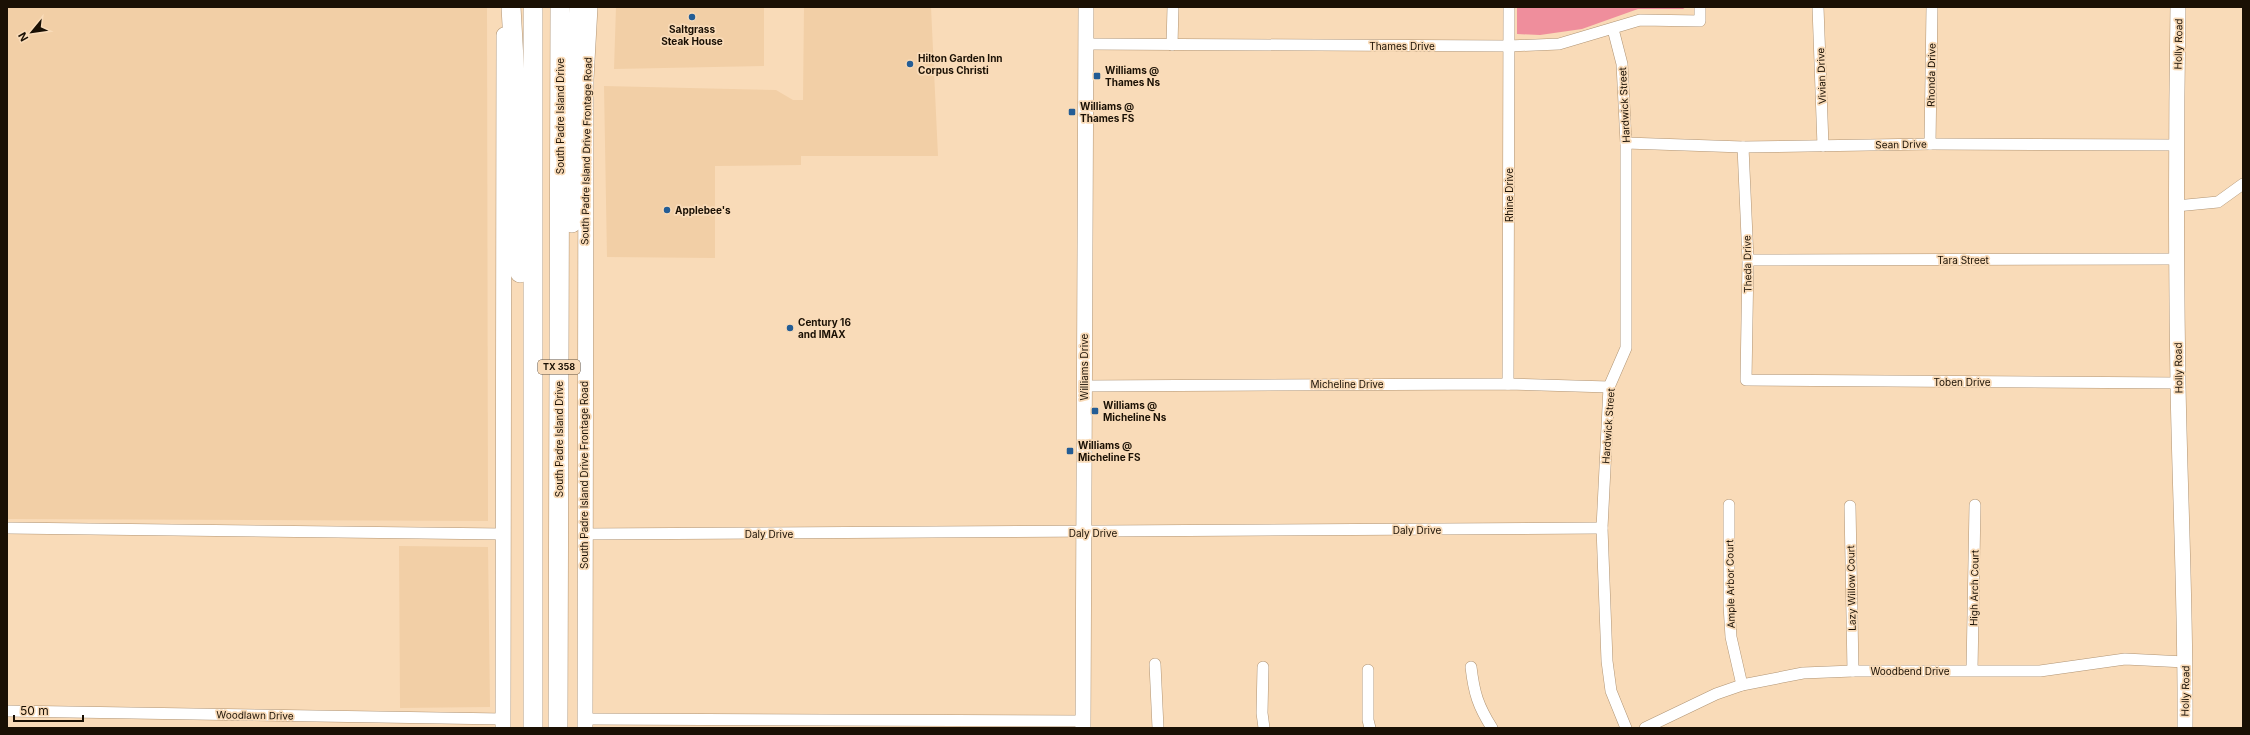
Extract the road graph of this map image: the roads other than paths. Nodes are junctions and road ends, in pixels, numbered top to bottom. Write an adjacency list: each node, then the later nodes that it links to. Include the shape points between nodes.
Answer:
1 (504, 7): 40 (main road)
2 (511, 7): 33 (highway, via 517,113 522,378)
3 (533, 7): 33 (highway, TX 358)
4 (560, 7): 27 (highway, South Padre Island Drive / TX 358)
5 (579, 7): 27 (highway, via 575,60 574,171 569,280)
6 (590, 7): 41 (main road, South Padre Island Drive Frontage Road, via 586,79)
7 (1086, 7): 15 (main road, Williams Drive)
8 (1173, 7): 16 (street)
9 (1509, 7): 17 (street, Rhine Drive)
10 (1700, 7): 14 (street, Thames Drive, via 1700,21 1640,20)
11 (1818, 7): 21 (street, Vivian Drive)
12 (1932, 7): 19 (street, Rhonda Drive)
13 (2178, 7): 20 (main road, Holly Road)
14 (1613, 29): 17 (street, Thames Drive, via 1559,44); 18 (street, Hardwick Street, via 1622,64)
15 (1086, 44): 16 (street, Thames Drive); 31 (main road, Williams Drive)
16 (1172, 45): 17 (street, Thames Drive)
17 (1509, 46): 30 (street, Rhine Drive)
18 (1626, 143): 22 (street, Sean Drive); 32 (street, Hardwick Street, via 1626,348)
19 (1930, 144): 20 (street, Sean Drive); 21 (street, Sean Drive)
20 (2176, 145): 24 (main road, Holly Road)
21 (1823, 146): 22 (street, Sean Drive)
22 (1743, 147): 26 (street, Theda Drive)
23 (2243, 184): 24 (street, via 2218,202)
24 (2176, 206): 25 (main road, Holly Road)
25 (2177, 259): 26 (street, Tara Street); 29 (main road, Holly Road)
26 (1748, 260): 28 (street, Theda Drive)
27 (559, 372): 55 (highway, South Padre Island Drive / TX 358)
28 (1746, 380): 29 (street, Toben Drive)
29 (2178, 383): 42 (main road, Holly Road)
30 (1508, 384): 31 (street, Micheline Drive); 32 (street, Micheline Drive)
31 (1084, 386): 39 (main road, Williams Drive)
32 (1609, 387): 38 (street, Hardwick Street)
33 (532, 466): 54 (highway, TX 358)
34 (1975, 505): 47 (street, High Arch Court)
35 (1729, 506): 49 (street, Ample Arbor Court, via 1729,606 1732,637)
36 (1850, 506): 48 (street, Lazy Willow Court)
37 (7, 528): 40 (street)
38 (1602, 528): 39 (street, Daly Drive); 60 (street, Hardwick Street, via 1607,661 1611,691)
39 (1084, 533): 41 (street, Daly Drive); 53 (main road, Williams Drive)
40 (503, 534): 51 (main road)
41 (584, 534): 52 (main road, South Padre Island Drive Frontage Road)
42 (2185, 662): 47 (street, Woodbend Drive, via 2125,659 2040,671); 62 (main road, Holly Road)
43 (1155, 664): 56 (street)
44 (1263, 667): 57 (street)
45 (1471, 667): 59 (street, via 1479,708)
46 (1368, 670): 58 (street)
47 (1972, 670): 48 (street, Woodbend Drive)
48 (1853, 671): 49 (street, Woodbend Drive, via 1803,673)
49 (1742, 685): 61 (street, Woodbend Drive, via 1689,705)
50 (7, 711): 51 (street, Woodlawn Drive)
51 (503, 723)
52 (585, 724): 53 (street)
53 (1083, 724)
54 (533, 728)
55 (558, 728)
56 (1158, 728)
57 (1264, 728)
58 (1370, 728)
59 (1492, 728)
60 (1626, 728)
61 (1645, 728)
62 (2185, 728)

